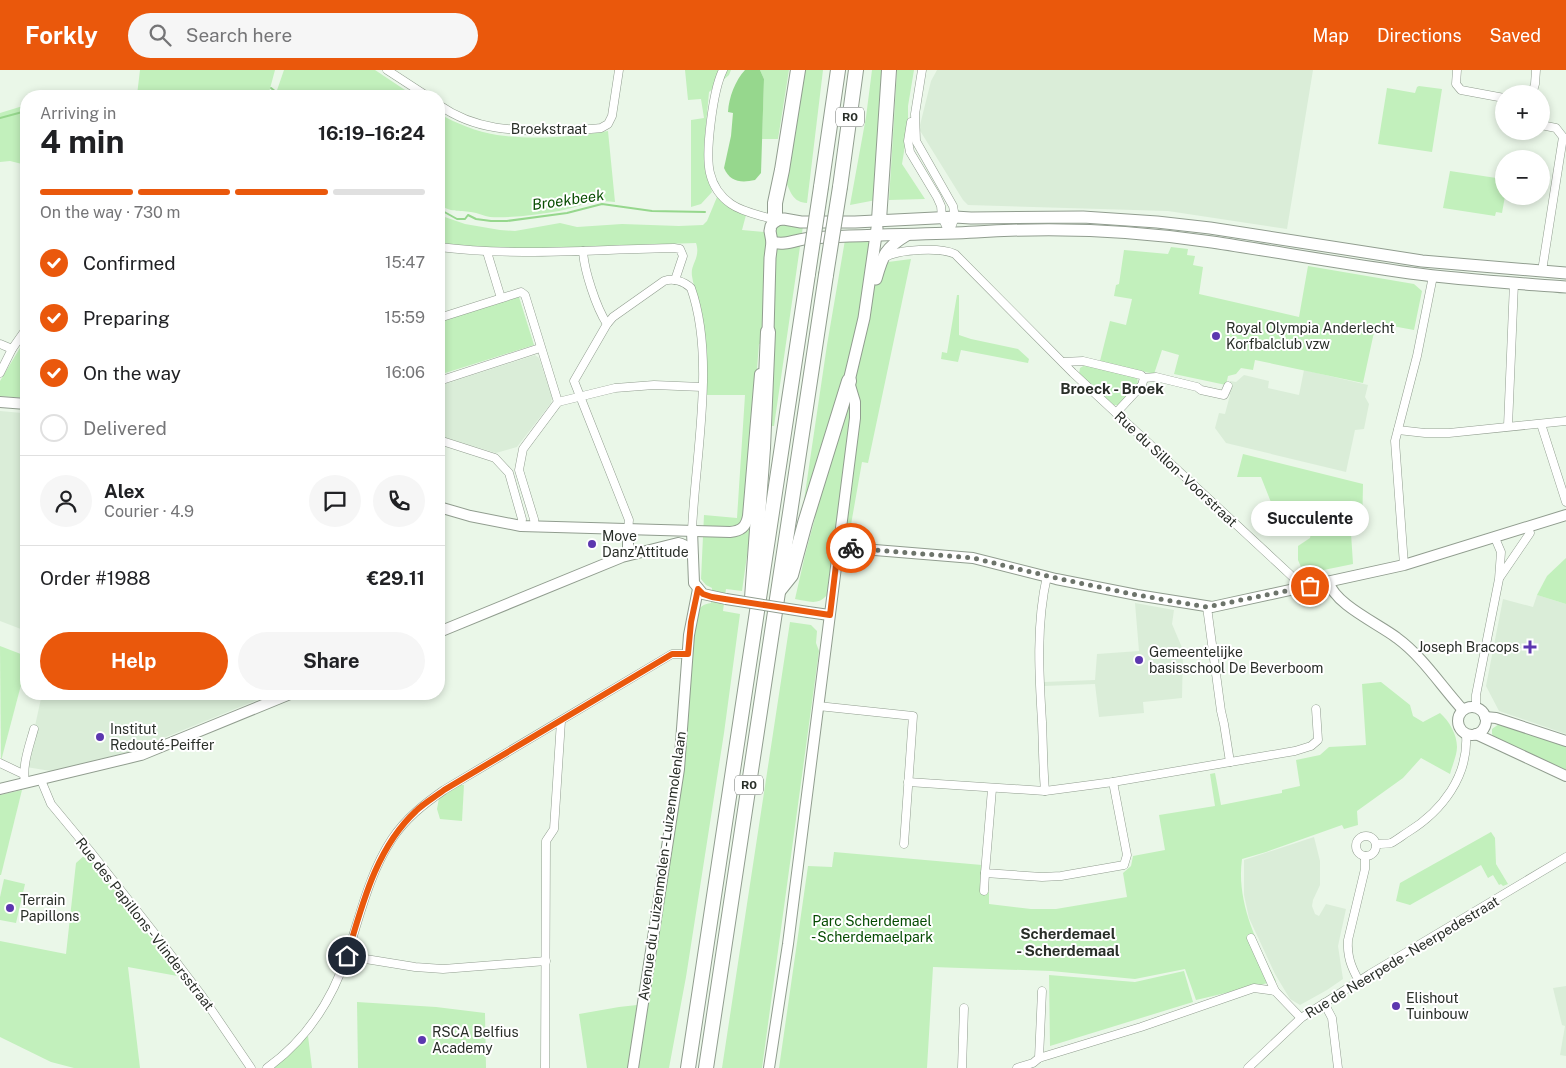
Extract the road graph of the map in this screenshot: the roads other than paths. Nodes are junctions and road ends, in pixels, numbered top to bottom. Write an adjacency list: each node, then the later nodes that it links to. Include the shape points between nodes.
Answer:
1 (387, 70): 12 (street)
2 (619, 70): 14 (street, Broekstraat, via 612,116 601,128 517,131 494,128)
3 (723, 70): 19 (street, via 714,94 708,155 710,174 716,189 731,204)
4 (798, 70): 19 (highway)
5 (838, 70): 87 (highway, R0, bridge)
6 (856, 70): 82 (highway, R0, bridge)
7 (889, 70): 20 (highway)
8 (922, 70): 15 (street)
9 (1458, 70): 13 (street, via 1456,84 1461,90)
10 (1536, 70): 11 (street)
11 (1535, 85)
12 (418, 90)
13 (1495, 97)
14 (445, 108)
15 (915, 114): 17 (street, via 911,120 909,147 937,197); 18 (street, via 916,141 953,206)
16 (1550, 127): 32 (street, via 1564,136)
17 (942, 217): 18 (main road); 20 (main road); 23 (street)
18 (955, 217): 23 (street); 24 (main road, via 1121,219)
19 (775, 220): 20 (main road); 25 (main road, via 770,231)
20 (879, 220): 21 (main road)
21 (876, 234): 22 (main road); 25 (main road, via 806,238 785,244); 38 (main road)
22 (910, 234): 23 (main road); 30 (main road, via 888,249)
23 (949, 234): 28 (main road, via 1023,230 1127,233)
24 (1282, 239): 28 (street, via 1282,246); 31 (main road, via 1417,260)
25 (772, 242): 42 (main road)
26 (445, 248): 29 (street)
27 (583, 251): 29 (street); 35 (street, via 677,248 682,256); 41 (street, via 601,314)
28 (1274, 251): 34 (main road)
29 (487, 252): 39 (street)
30 (882, 259): 38 (main road); 47 (street, Rue du Sillon - Voorstraat, via 890,254 911,251 953,253)
31 (1520, 270): 32 (main road); 34 (main road, via 1506,274 1441,271)
32 (1542, 271): 33 (main road)
33 (1566, 273)
34 (1433, 276): 36 (main road); 62 (street)
35 (675, 280): 41 (street, via 657,286); 53 (street, via 690,286 696,305 703,359)
36 (1514, 283): 37 (main road); 61 (street)
37 (1566, 286)
38 (869, 291): 51 (main road)
39 (501, 298): 40 (street); 45 (street, via 523,293)
40 (445, 316)
41 (607, 324): 54 (street, via 574,379)
42 (768, 332): 71 (street, via 761,354 748,520 735,532); 87 (highway)
43 (20, 338): 46 (street)
44 (0, 344): 46 (street)
45 (540, 348): 50 (street); 56 (street)
46 (12, 349): 48 (street)
47 (1063, 362): 49 (street, via 1083,361 1138,373); 58 (street, Rue du Sillon - Voorstraat)
48 (0, 373)
49 (1144, 378): 52 (street, via 1156,377 1224,395); 58 (street, via 1142,385)
50 (445, 379)
51 (849, 381): 73 (street, via 855,402 855,418); 82 (highway, via 791,575)
52 (1228, 386)
53 (702, 387): 54 (street, via 654,385 615,388); 71 (street)
54 (580, 397): 56 (street); 70 (street, via 628,520)
55 (0, 402): 57 (street)
56 (558, 402): 68 (street, via 523,449 519,470)
57 (20, 404)
58 (1116, 413): 81 (street, Rue du Sillon - Voorstraat, via 1296,580)
59 (1566, 421): 60 (street)
60 (1541, 424): 61 (street); 64 (street)
61 (1508, 426): 62 (street, via 1449,433)
62 (1398, 430): 76 (street, via 1395,441)
63 (445, 442): 67 (street, via 494,458 509,473 522,518)
64 (1566, 502)
65 (445, 510): 67 (street)
66 (1566, 515): 69 (street)
67 (521, 526): 68 (street)
68 (535, 527): 70 (street)
69 (1528, 528): 72 (street); 78 (street, via 1530,533)
70 (628, 530): 71 (street); 74 (street, via 628,548)
71 (692, 531): 75 (street)
72 (1495, 538): 76 (street); 78 (street, via 1501,552)
73 (838, 548): 77 (street, via 973,558); 84 (street)
74 (632, 554): 75 (street, via 678,543 690,549); 85 (street)
75 (694, 557): 80 (street, via 693,576)
76 (1404, 566): 79 (street)
77 (1047, 576): 83 (street); 107 (street, via 1039,661)
78 (1499, 579): 90 (street)
79 (1329, 582): 81 (street); 92 (street, via 1342,601 1398,639 1419,658)
80 (698, 589): 84 (street, bridge, via 712,597); 86 (street, Avenue du Luizenmolen - Luizenmolenlaan)
81 (1298, 589): 83 (street)
82 (779, 590): 129 (highway, R0)
83 (1207, 607): 98 (street)
84 (830, 615): 89 (street)
85 (445, 630)
86 (688, 654): 94 (street, via 672,654); 127 (street, Avenue du Luizenmolen - Luizenmolenlaan, via 679,769)
87 (750, 654): 128 (highway, R0)
88 (275, 700): 102 (street, via 141,755)
89 (818, 706): 103 (street, via 913,716); 130 (street)
90 (1476, 708): 92 (street); 93 (street)
91 (1316, 709): 98 (street, via 1318,740 1311,746)
92 (1463, 710): 96 (street, via 1457,722 1460,729)
93 (1485, 717): 96 (street, via 1485,727); 97 (street)
94 (561, 721): 115 (street, via 444,790 405,822 392,839 369,884); 116 (street, via 554,829 546,841)
95 (34, 729): 101 (street)
96 (1471, 734): 100 (street); 109 (street, via 1455,784 1443,804 1426,821 1391,843)
97 (1566, 741)
98 (1230, 762): 104 (street)
99 (0, 763): 101 (street)
100 (1566, 776)
101 (24, 778): 102 (street); 106 (street)
102 (41, 780): 124 (street, Rue des Papillons - Vlindersstraat, via 50,804 155,934)
103 (908, 782): 105 (street); 108 (street)
104 (1113, 782): 107 (street); 112 (street, via 1127,855 1124,864 1061,876)
105 (992, 788): 107 (street); 112 (street)
106 (0, 789)
107 (1045, 791)
108 (904, 844)
109 (1376, 844): 110 (street, via 1374,853); 110 (street, via 1369,836 1359,838 1356,849)
110 (1365, 856): 117 (street, via 1347,949 1349,962)
111 (1566, 857): 117 (street, Rue de Neerpede - Neerpedestraat)
112 (985, 873): 113 (street)
113 (984, 891)
114 (1251, 938): 119 (street)
115 (347, 956): 116 (street, via 443,969); 125 (street, via 311,1026 292,1048)
116 (546, 961): 126 (street)
117 (1359, 981): 120 (street, Rue de Neerpede - Neerpedestraat)
118 (1042, 991): 123 (street)
119 (1275, 991): 122 (street); 123 (street, via 1254,988)
120 (1324, 1003): 122 (street, Rue de Neerpede - Neerpedestraat); 134 (street, via 1332,1018)
121 (964, 1008): 131 (street)
122 (1301, 1018): 133 (street, Rue de Neerpede - Neerpedestraat)
123 (1036, 1063): 132 (street)
124 (252, 1068)
125 (267, 1068)
126 (545, 1068)
127 (633, 1068)
128 (688, 1068)
129 (706, 1068)
130 (769, 1068)
131 (962, 1068)
132 (1017, 1068)
133 (1248, 1068)
134 (1338, 1068)

